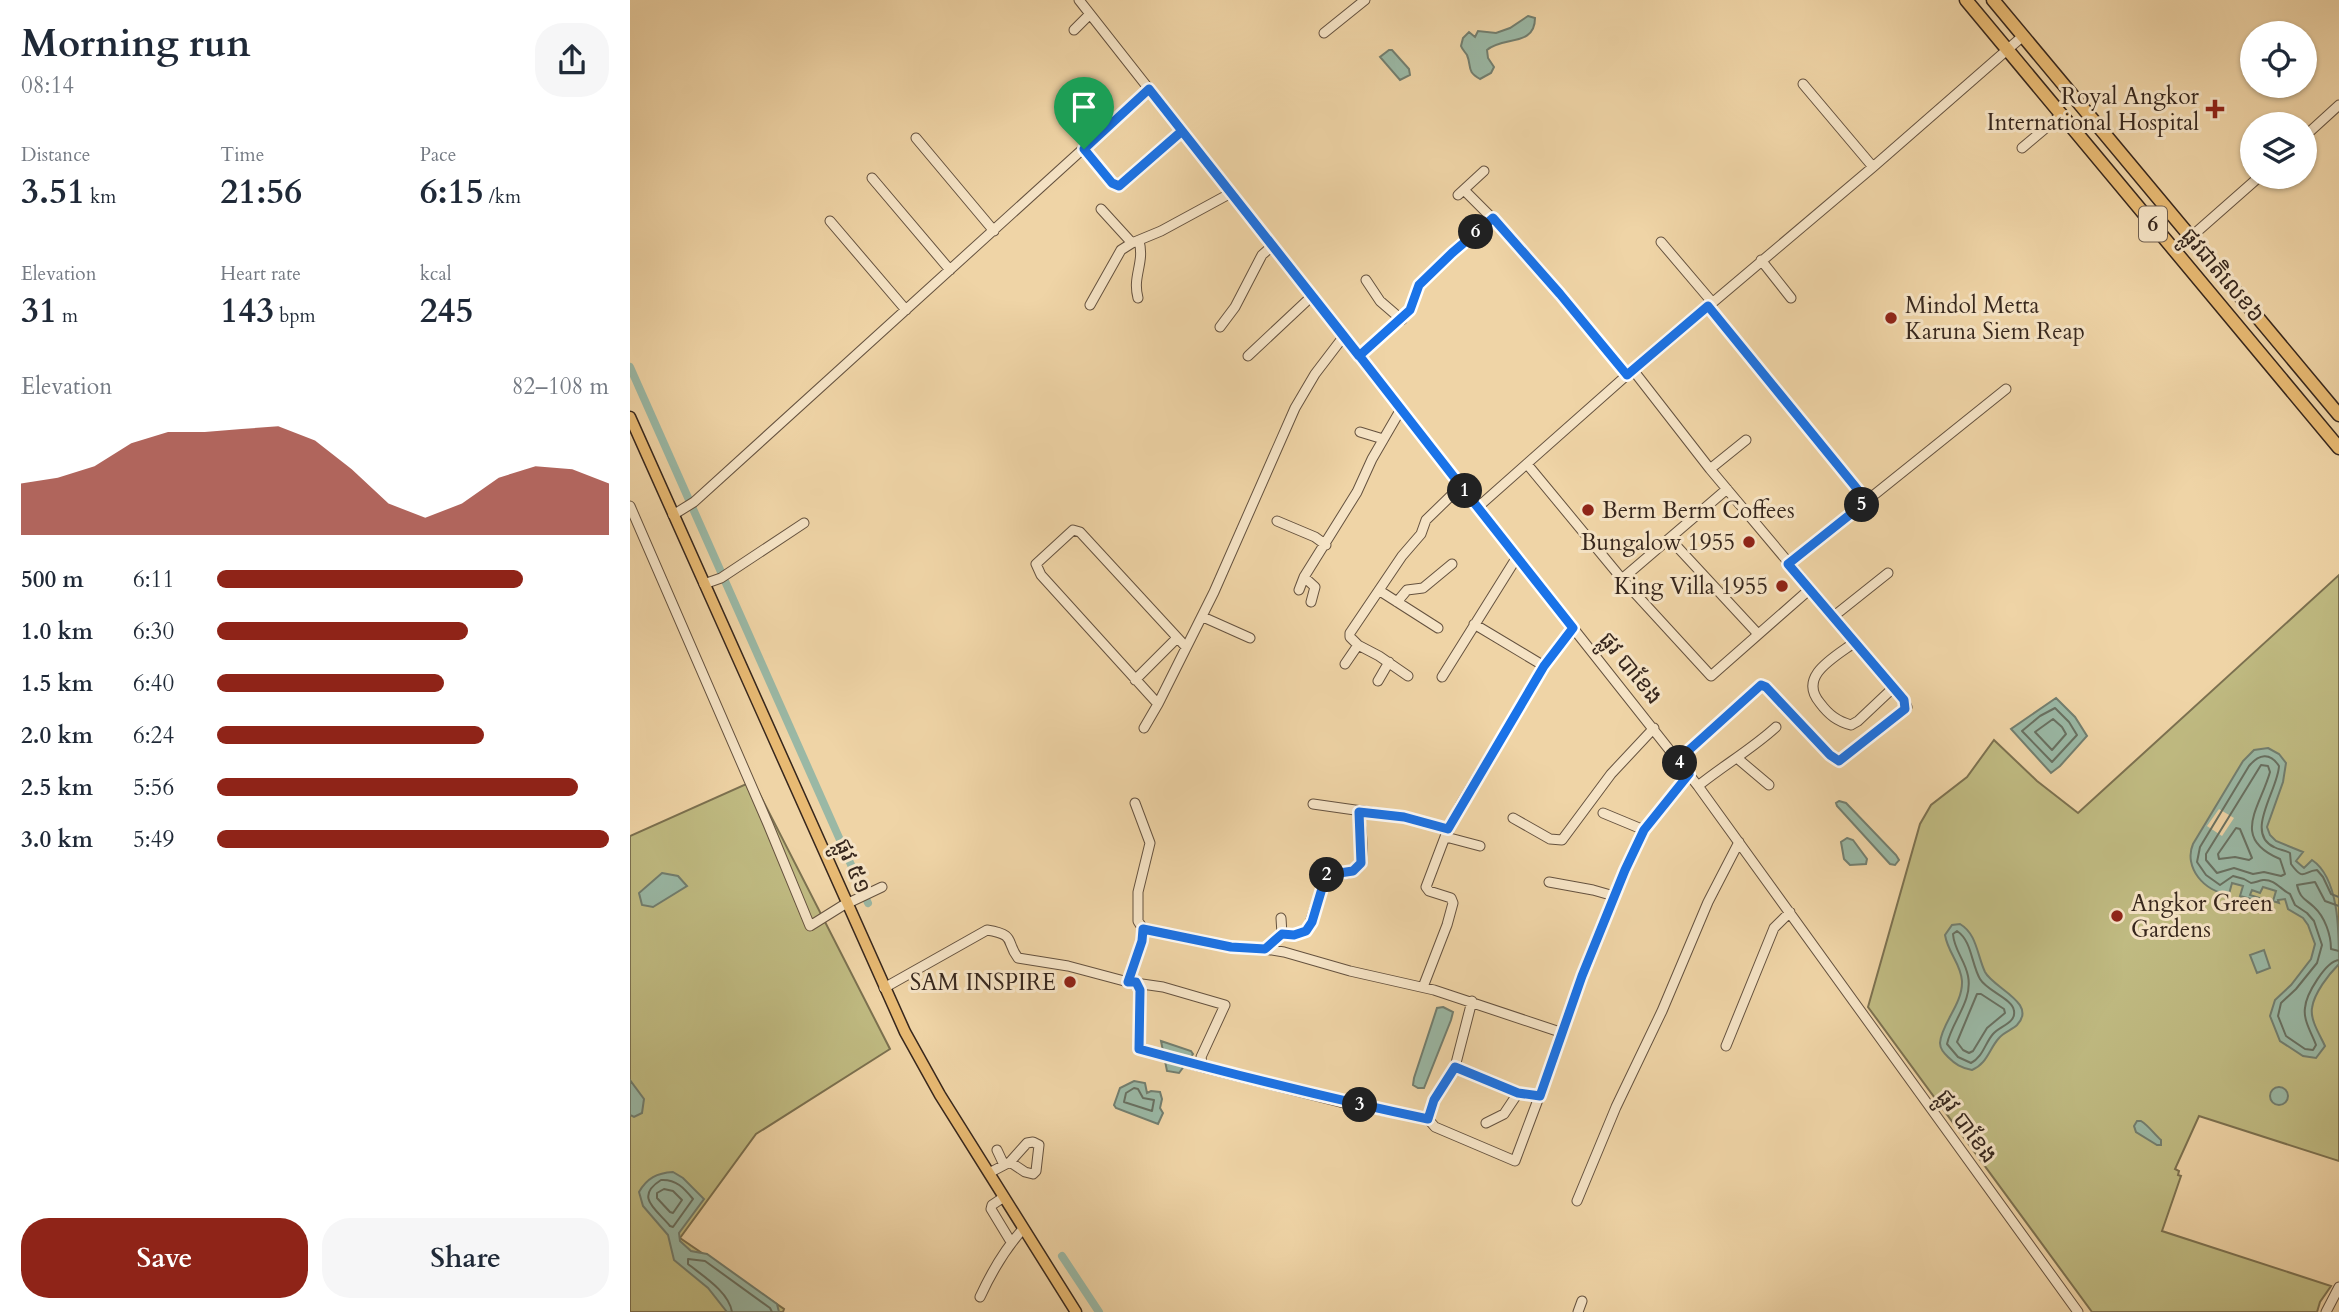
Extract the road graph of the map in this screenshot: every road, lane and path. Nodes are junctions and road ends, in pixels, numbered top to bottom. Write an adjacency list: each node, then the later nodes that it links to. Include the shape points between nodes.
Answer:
1 (1079, 0): 5 (street, ផ្លូវ បាខែង)
2 (1365, 0): 7 (street)
3 (1966, 0): 9 (highway, ផ្លូវជាតិលេខ៦ / 6)
4 (1993, 0): 8 (highway, ផ្លូវជាតិលេខ៦ / 6)
5 (1090, 14): 6 (street); 11 (street, ផ្លូវ បាខែង)
6 (1074, 30)
7 (1324, 33)
8 (2023, 36): 9 (street); 28 (highway, ផ្លូវជាតិលេខ៦ / 6)
9 (2007, 49): 13 (highway, ផ្លូវជាតិលេខ៦ / 6); 19 (street)
10 (1803, 84): 19 (street)
11 (1149, 89): 15 (street, ផ្លូវ បាខែង); 18 (street)
12 (2339, 105): 14 (street)
13 (2061, 115): 17 (street); 32 (highway, ផ្លូវជាតិលេខ៦ / 6)
14 (2317, 124)
15 (1182, 131): 18 (street, via 1119,186); 23 (street, ផ្លូវ បាខែង)
16 (916, 138): 27 (street)
17 (2022, 148)
18 (1084, 149): 27 (street)
19 (1872, 167): 33 (street)
20 (1484, 171): 25 (street, via 1461,192)
21 (872, 178): 34 (street)
22 (2246, 189): 28 (street)
23 (1231, 193): 29 (street); 31 (street, ផ្លូវ បាខែង)
24 (1101, 209): 29 (street)
25 (1493, 218): 42 (street, via 1419,285); 47 (street)
26 (830, 221): 41 (street)
27 (994, 230): 34 (street)
28 (2191, 238): 32 (street); 50 (highway, ផ្លូវជាតិលេខ៦ / 6)
29 (1136, 242): 37 (street, via 1142,258 1135,282); 40 (street, via 1117,254)
30 (1661, 242): 39 (street)
31 (1272, 246): 36 (street, ផ្លូវ បាខែង); 43 (street, via 1262,255)
32 (2175, 251): 55 (highway, ផ្លូវជាតិលេខ៦ / 6)
33 (1761, 260): 38 (street); 39 (street)
34 (950, 270): 41 (street)
35 (1366, 280): 42 (street, via 1380,301)
36 (1312, 296): 44 (street, ផ្លូវ បាខែង); 45 (street)
37 (1138, 298)
38 (1791, 299)
39 (1710, 304): 47 (street); 60 (street)
40 (1090, 305)
41 (906, 310): 63 (street, via 694,502)
42 (1402, 320): 46 (street)
43 (1220, 327)
44 (1344, 336): 46 (street, ផ្លូវ បាខែង); 81 (street, via 1295,408)
45 (1248, 356)
46 (1359, 356): 49 (street, ផ្លូវ បាខែង)
47 (1630, 372): 56 (street); 57 (street)
48 (2006, 389): 60 (street)
49 (1401, 409): 53 (street); 58 (street, ផ្លូវ បាខែង)
50 (2339, 415)
51 (630, 417): 63 (main road, ផ្លូវ ៥១)
52 (1360, 432): 53 (street)
53 (1383, 439): 67 (street)
54 (1745, 440): 57 (street)
55 (2339, 448)
56 (1527, 464): 62 (street); 73 (street)
57 (1710, 469): 59 (street)
58 (1461, 486): 62 (street, ផ្លូវ បាខែង); 77 (street, via 1432,513)
59 (1727, 489): 66 (street); 70 (street)
60 (1867, 501): 70 (street)
61 (630, 506): 120 (street, via 810,926)
62 (1478, 507): 68 (street, ផ្លូវ បាខែង)
63 (677, 512): 74 (main road, ផ្លូវ ៥១)
64 (1277, 522): 67 (street)
65 (804, 523): 74 (street)
66 (1670, 539): 73 (street); 85 (street)
67 (1326, 545): 72 (street)
68 (1517, 557): 82 (street); 84 (street, ផ្លូវ បាខែង)
69 (1452, 564): 78 (street, via 1423,588 1407,590)
70 (1788, 564): 75 (street)
71 (1888, 573): 80 (street)
72 (1304, 577): 76 (street); 79 (street, via 1315,587)
73 (1622, 579): 85 (street, via 1712,677)
74 (713, 581): 120 (main road, ផ្លូវ ៥១)
75 (1810, 589): 80 (street); 85 (street)
76 (1299, 590)
77 (1380, 591): 78 (street); 89 (street, via 1350,633)
78 (1396, 602): 83 (street)
79 (1311, 603)
80 (1834, 616): 88 (street)
81 (1203, 617): 87 (street); 90 (street)
82 (1474, 624): 93 (street); 95 (street)
83 (1438, 628)
84 (1573, 628): 93 (street); 102 (street, ផ្លូវ បាខែង)
85 (1758, 634)
86 (1177, 638): 90 (street); 96 (street); 96 (street, via 1077,530 1036,564)
87 (1250, 638)
88 (1855, 642): 98 (street); 98 (street, via 1815,675 1812,686 1818,701 1836,719 1851,725)
89 (1358, 645): 91 (street); 92 (street)
90 (1186, 647): 99 (street)
91 (1389, 662): 94 (street); 97 (street)
92 (1345, 664)
93 (1544, 666): 114 (street)
94 (1408, 676)
95 (1442, 677)
96 (1135, 680): 99 (street)
97 (1378, 681)
98 (1893, 688): 104 (street, via 1904,700 1905,709 1839,761 1762,685)
99 (1158, 704): 101 (street)
100 (1776, 726): 103 (street)
101 (1144, 728)
102 (1654, 728): 104 (street, ផ្លូវ បាខែង); 112 (street, via 1611,774 1562,840 1550,839)
103 (1737, 758): 106 (street); 107 (street)
104 (1678, 760): 105 (street, ផ្លូវ បាខែង)
105 (1689, 774): 107 (street, ផ្លូវ បាខែង); 113 (street)
106 (1769, 785)
107 (1698, 786): 115 (street, ផ្លូវ បាខែង)
108 (1135, 803): 123 (street, via 1150,843 1138,892 1138,921)
109 (1313, 804): 110 (street)
110 (1359, 812): 114 (street, via 1404,817); 124 (street, via 1359,866 1348,873 1326,875 1308,929)
111 (1603, 813): 113 (street)
112 (1513, 818)
113 (1644, 830): 119 (street)
114 (1447, 833): 116 (street); 127 (street, via 1426,887 1453,903)
115 (1739, 842): 121 (street, ផ្លូវ បាខែង); 141 (street, via 1702,915)
116 (1480, 846)
117 (1549, 882): 119 (street)
118 (882, 887): 120 (street)
119 (1614, 896): 130 (street)
120 (844, 905): 128 (main road, ផ្លូវ ៥១)
121 (1790, 912): 131 (street, via 1774,928); 148 (street, ផ្លូវ បាខែង)
122 (1281, 918): 124 (street)
123 (1143, 929): 125 (street, via 1231,947); 126 (street)
124 (1282, 934): 125 (street)
125 (1265, 949): 127 (street)
126 (1132, 982): 128 (street, via 1018,958 1008,938 987,930); 133 (street, via 1140,990 1139,1049); 133 (street, via 1163,986 1225,1005 1201,1057)
127 (1423, 987): 129 (street)
128 (884, 988): 139 (main road, ផ្លូវ ៥១, via 940,1096)
129 (1472, 1001): 130 (street); 132 (street)
130 (1563, 1033): 135 (street)
131 (1726, 1046)
132 (1455, 1067): 134 (street); 136 (street)
133 (1205, 1068): 136 (street)
134 (1518, 1093): 135 (street); 137 (street, via 1504,1114)
135 (1540, 1096): 136 (street, via 1514,1161 1434,1127)
136 (1428, 1119)
137 (1486, 1122)
138 (997, 1150): 139 (street, via 1007,1164)
139 (989, 1173): 140 (main road, ផ្លូវ ៥១)
140 (998, 1201): 142 (main road, ផ្លូវ ៥១); 142 (street, via 992,1212)
141 (1577, 1201)
142 (1016, 1236): 144 (street); 146 (main road, ផ្លូវ ៥១)
143 (2339, 1287): 149 (street)
144 (980, 1297)
145 (1582, 1301): 147 (street)
146 (1076, 1312)
147 (1578, 1312)
148 (2078, 1312)
149 (2326, 1312)

